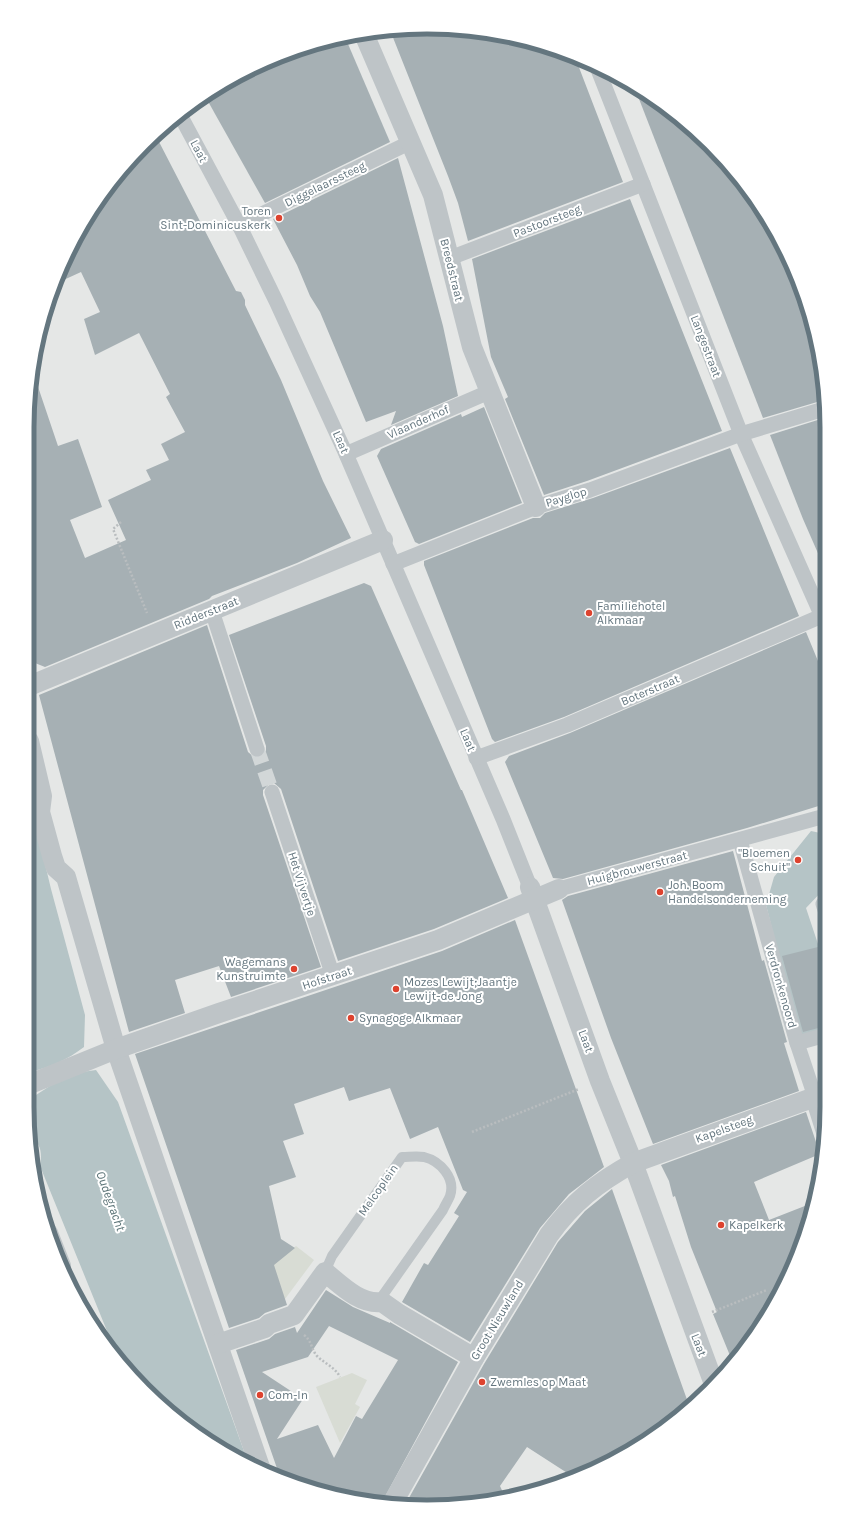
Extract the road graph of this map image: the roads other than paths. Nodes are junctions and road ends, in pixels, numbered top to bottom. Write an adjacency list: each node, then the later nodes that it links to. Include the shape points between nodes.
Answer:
1 (366, 39): 4 (street, Breedstraat)
2 (600, 75): 5 (street, Langestraat)
3 (182, 120): 6 (street, Laat)
4 (411, 142): 6 (street, Diggelaarssteeg); 7 (street, Breedstraat, via 433,195)
5 (643, 184): 7 (street, Pastoorsteeg); 10 (street, Langestraat)
6 (239, 225): 11 (street, Laat)
7 (450, 258): 8 (street, Breedstraat, via 472,347)
8 (491, 390): 11 (street, Vlaanderhof); 12 (street, Breedstraat)
9 (819, 410): 10 (street, Payglop)
10 (741, 434): 12 (street, Payglop, via 590,490); 15 (street, Langestraat)
11 (346, 454): 13 (street, Laat)
12 (536, 507): 14 (street, Payglop)
13 (382, 540): 14 (street, Laat); 16 (street, Ridderstraat)
14 (393, 564): 20 (street, Laat)
15 (820, 608)
16 (212, 611): 18 (street, Ridderstraat); 19 (street)
17 (820, 619): 20 (street, Boterstraat, via 567,725)
18 (34, 684)
19 (257, 749)
20 (476, 758): 26 (street, Laat)
21 (34, 762): 30 (street, via 42,796 40,812 52,856 56,868 66,877)
22 (272, 792): 27 (street, Het Vijvertje)
23 (820, 817): 24 (street, Huigbrouwerstraat)
24 (740, 840): 25 (street, Huigbrouwerstraat); 29 (street, Verdronkenoord)
25 (559, 889): 26 (street, Huigbrouwerstraat)
26 (533, 893): 27 (street, Hofstraat, via 438,940); 33 (street, Laat, via 600,1081)
27 (333, 976): 30 (street, Hofstraat)
28 (820, 1037): 29 (street)
29 (797, 1044): 32 (street, Verdronkenoord)
30 (116, 1050): 31 (street, Hofstraat); 36 (street)
31 (34, 1082)
32 (820, 1098): 33 (street, Kapelsteeg)
33 (633, 1163): 37 (street, Groot Nieuwland, via 606,1178 561,1218 548,1235); 38 (street, Laat)
34 (325, 1272): 35 (street, via 359,1297 372,1303); 35 (lane, Melcoplein, via 332,1256 402,1157 423,1157 436,1162 445,1170 451,1182 450,1195 443,1210 383,1295); 36 (street, Melcoplein, via 294,1315)
35 (382, 1302): 37 (street)
36 (218, 1344): 39 (street)
37 (474, 1358): 40 (street, Groot Nieuwland)
38 (712, 1378)
39 (258, 1461)
40 (395, 1499)

